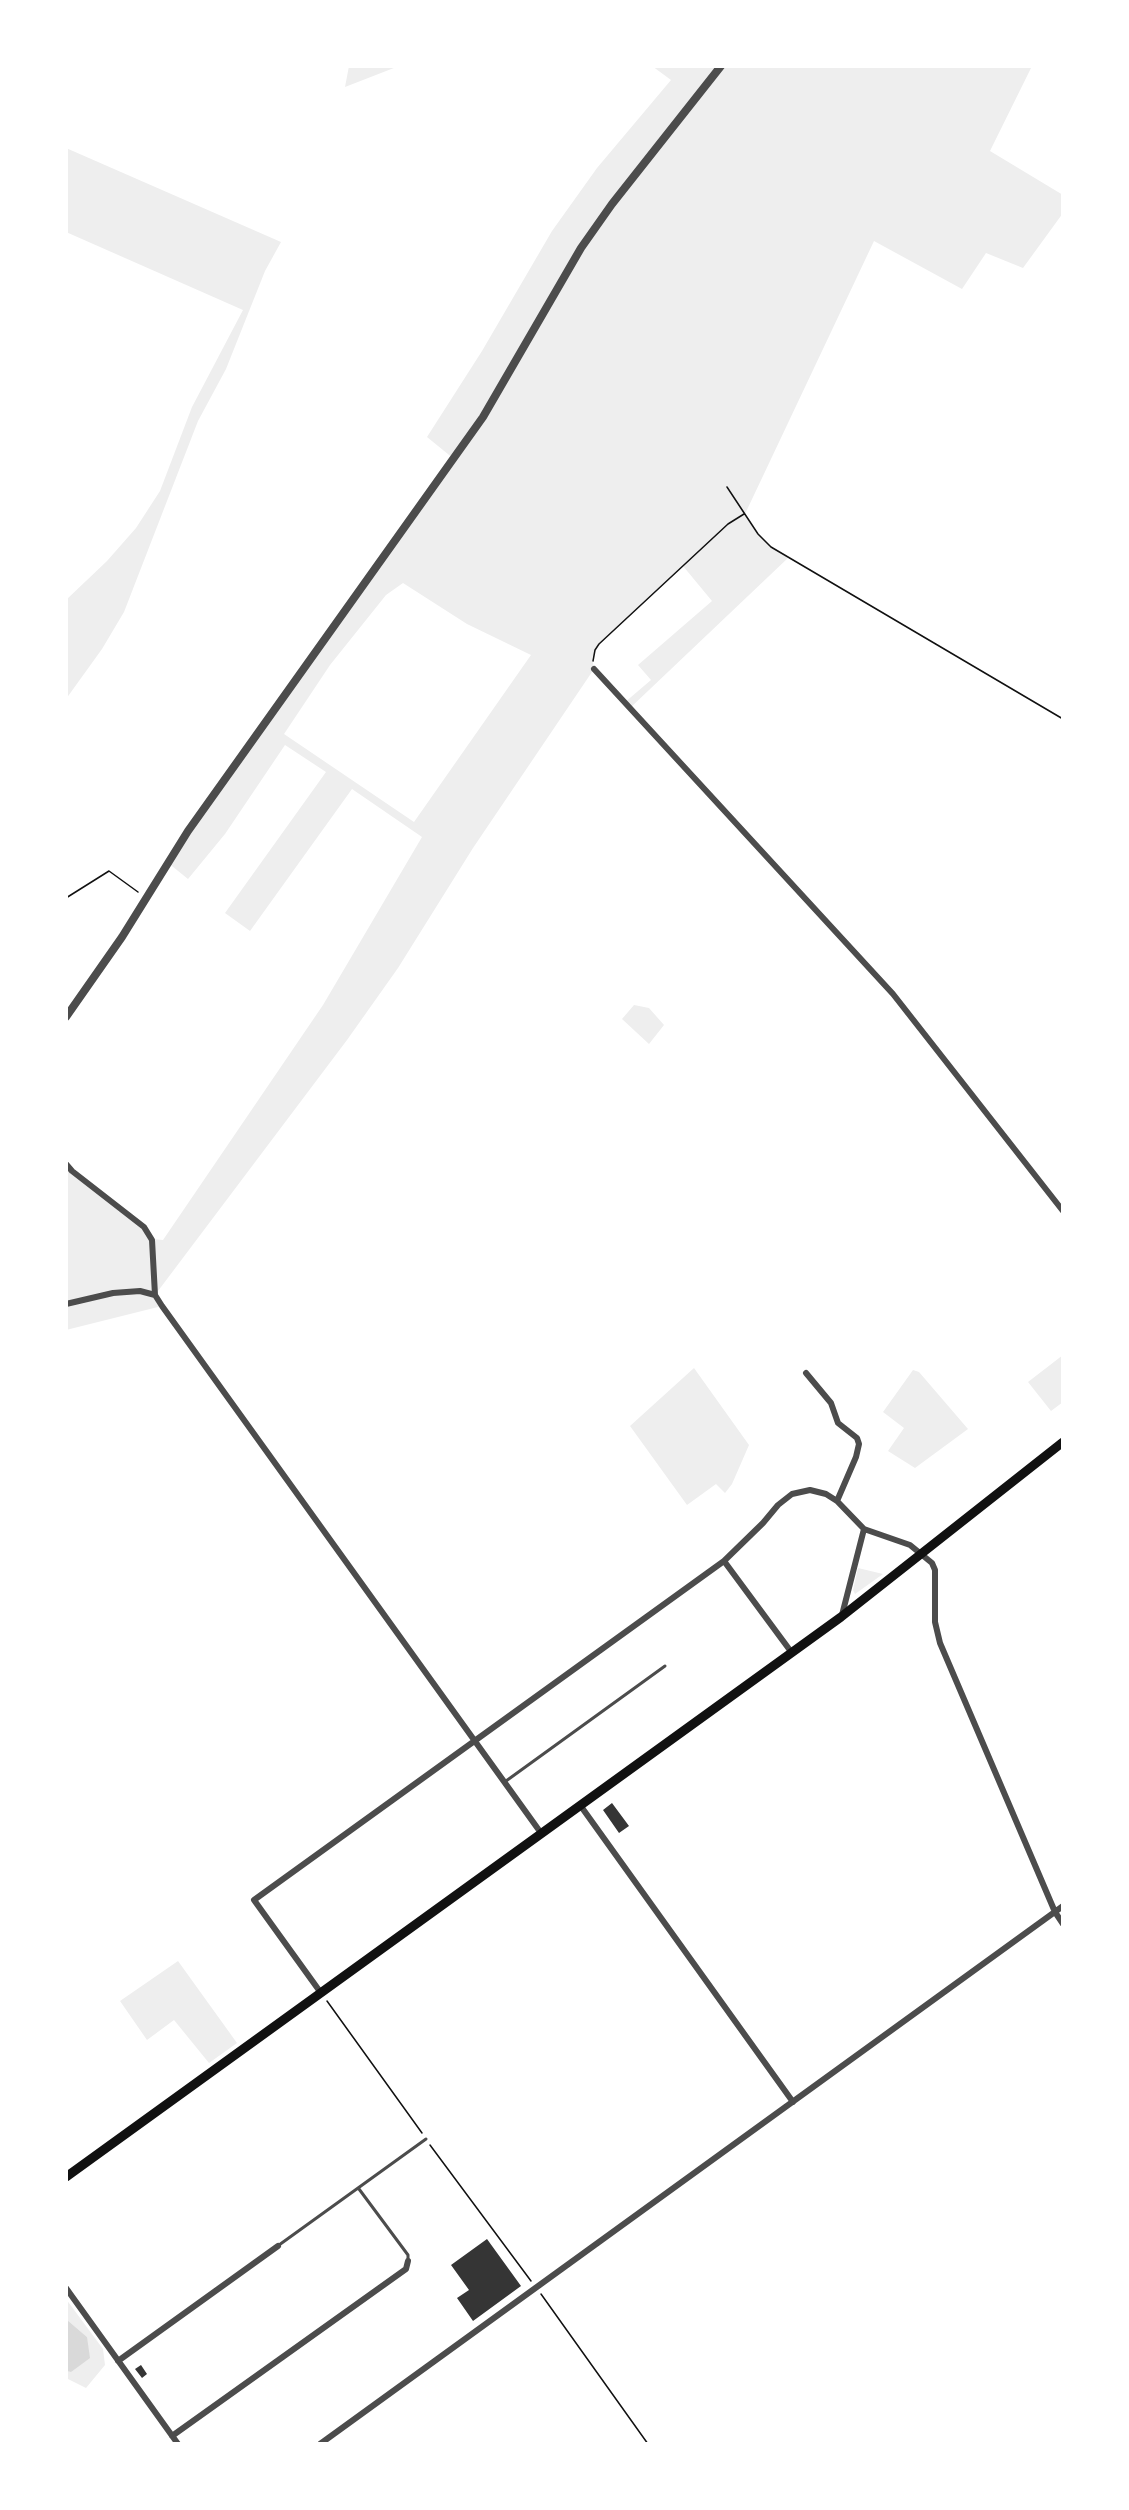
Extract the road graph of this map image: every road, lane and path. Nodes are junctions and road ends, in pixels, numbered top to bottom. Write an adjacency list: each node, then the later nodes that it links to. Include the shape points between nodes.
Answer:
1 (720, 66): 6 (street, via 581,248 483,417 188,831)
2 (727, 487): 3 (path)
3 (745, 514): 4 (path, via 728,524 599,644); 5 (path, via 771,547)
4 (594, 667): 10 (street, via 893,994)
5 (1063, 719)
6 (146, 897): 7 (path, via 109,871); 8 (street)
7 (66, 898)
8 (66, 1017)
9 (66, 1164): 11 (street, via 144,1227 152,1239)
10 (1063, 1211)
11 (155, 1295): 12 (street, via 140,1291 113,1293); 22 (street)
12 (66, 1304)
13 (806, 1373): 15 (street, via 831,1403 838,1423 859,1444)
14 (1063, 1442): 17 (main road)
15 (837, 1501): 16 (street); 18 (street, via 810,1490 792,1494)
16 (864, 1529): 17 (street, via 909,1545); 19 (street)
17 (921, 1554): 19 (main road); 27 (street, via 935,1570 935,1623 940,1642)
18 (724, 1562): 20 (street); 22 (street)
19 (842, 1617): 20 (main road)
20 (792, 1653): 24 (main road)
21 (665, 1666): 23 (lane)
22 (475, 1742): 23 (street); 29 (street, via 254,1900)
23 (505, 1782): 25 (street)
24 (580, 1805): 25 (main road); 30 (street)
25 (541, 1833): 29 (main road)
26 (1063, 1906): 27 (street)
27 (1055, 1912): 28 (street); 30 (street)
28 (1063, 1924)
29 (321, 1993): 32 (main road)
30 (794, 2102): 37 (street)
31 (426, 2139): 33 (lane)
32 (66, 2177)
33 (359, 2188): 34 (lane); 35 (lane, via 408,2255)
34 (278, 2246): 38 (street)
35 (408, 2261): 39 (street, via 406,2269)
36 (66, 2288): 38 (street)
37 (536, 2288): 41 (street); 42 (path)
38 (118, 2361): 39 (street)
39 (172, 2436): 40 (street)
40 (178, 2444)
41 (320, 2444)
42 (648, 2444)

